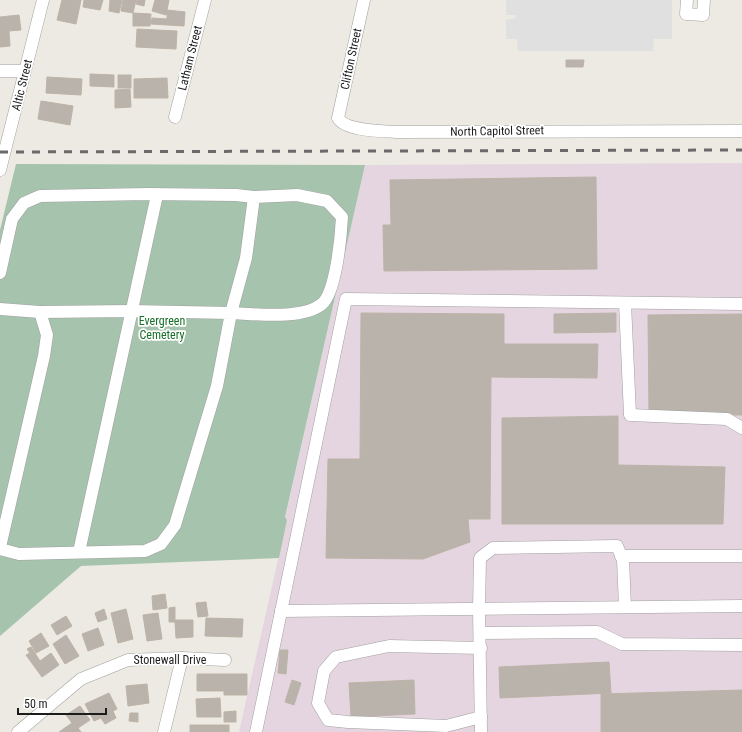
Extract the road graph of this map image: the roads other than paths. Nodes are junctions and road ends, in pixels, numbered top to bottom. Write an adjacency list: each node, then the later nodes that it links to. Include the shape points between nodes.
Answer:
1 (43, 0): 7 (street, Altic Street)
2 (205, 0): 8 (street, Latham Street)
3 (364, 0): 9 (street, Clifton Street)
4 (687, 0): 5 (street, via 686,14 703,14)
5 (704, 0)
6 (0, 70): 7 (street)
7 (25, 70): 11 (street, Altic Street)
8 (175, 117)
9 (338, 118): 10 (street, North Capitol Street, via 340,122 370,131 396,132)
10 (742, 131)
11 (0, 170)
12 (156, 195): 13 (street); 14 (street, via 40,196 24,203 12,219); 18 (street)
13 (254, 197): 20 (street, via 246,258); 20 (street, via 297,196 327,200 342,217 339,251 330,288 323,303 310,311 281,314)
14 (0, 273)
15 (625, 303): 16 (street); 21 (street, via 630,415 727,419); 29 (street, via 346,299)
16 (742, 304)
17 (0, 309): 19 (street)
18 (131, 311): 19 (street); 20 (street); 23 (street)
19 (40, 312): 22 (street, via 47,335 44,356)
20 (231, 313): 23 (street, via 217,386 175,525 161,544 145,550)
21 (742, 428)
22 (0, 548): 23 (street, via 19,554)
23 (79, 552)
24 (621, 556): 25 (street); 27 (street); 28 (street, via 617,546 493,548 480,558)
25 (742, 556)
26 (742, 606): 27 (street)
27 (625, 607): 28 (street)
28 (479, 609): 29 (street); 30 (street)
29 (281, 611): 38 (street)
30 (481, 633): 31 (street, via 597,632 622,644); 32 (street)
31 (742, 646)
32 (481, 648): 35 (street); 35 (street, via 389,646 336,657 324,671 318,704 328,720 348,722 446,726)
33 (182, 658): 34 (street, Stonewall Drive); 36 (street, Stonewall Drive, via 128,660 81,679); 37 (street)
34 (225, 660)
35 (481, 717): 39 (street)
36 (20, 731)
37 (164, 732)
38 (256, 732)
39 (481, 732)

